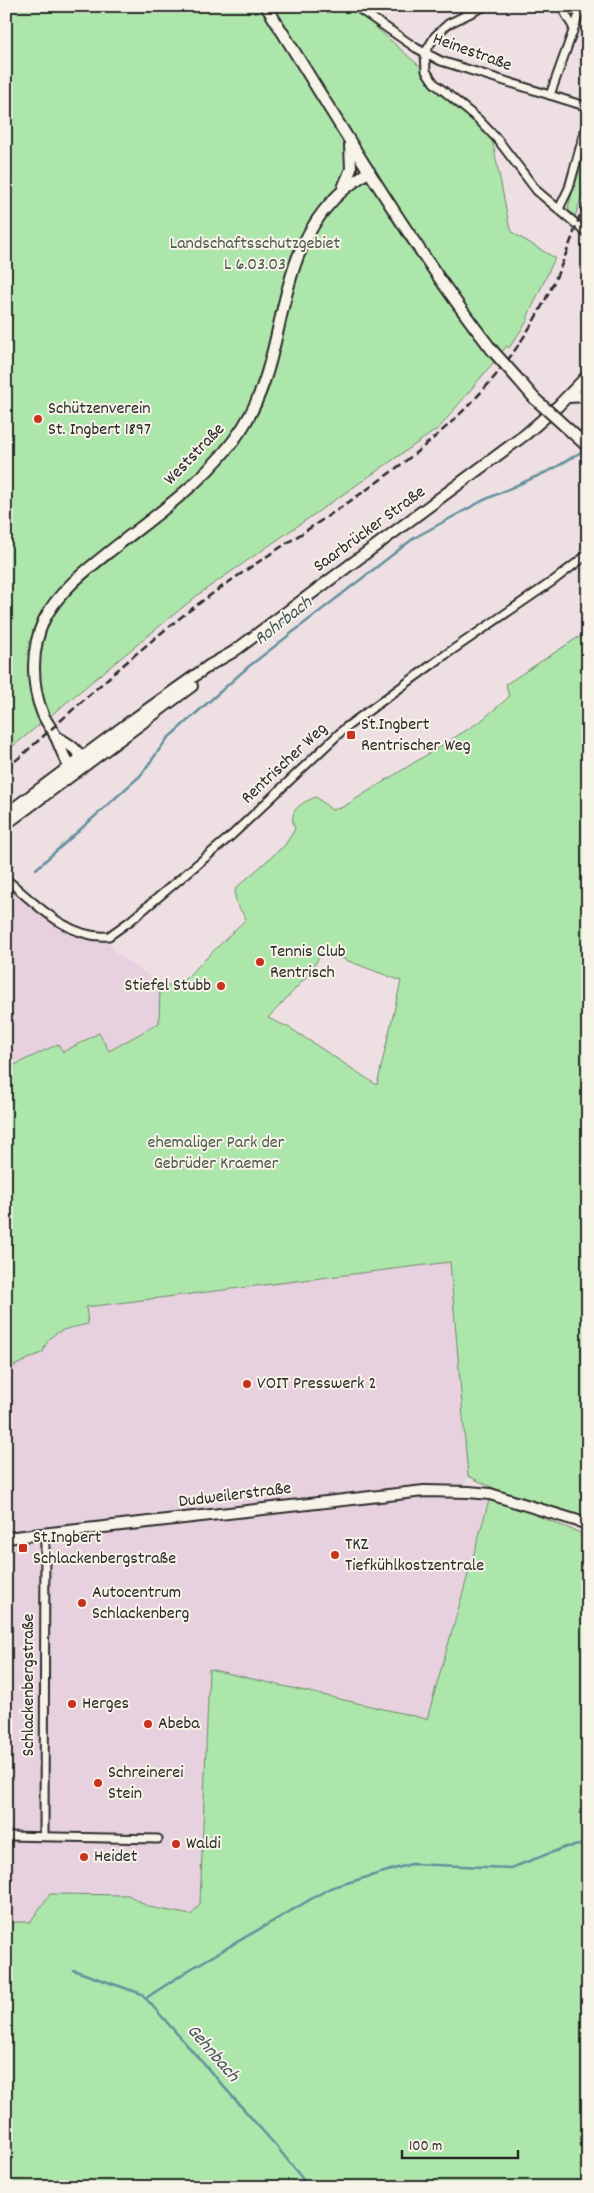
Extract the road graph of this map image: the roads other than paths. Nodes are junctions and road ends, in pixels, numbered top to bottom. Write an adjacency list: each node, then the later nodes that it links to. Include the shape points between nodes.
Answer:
1 (266, 6): 11 (main road)
2 (356, 6): 7 (street, Heinestraße)
3 (485, 6): 7 (street, via 441,30)
4 (561, 6): 6 (street)
5 (582, 6): 6 (street)
6 (573, 27): 8 (street)
7 (425, 53): 8 (street, Heinestraße, via 449,64); 14 (street, via 429,77 488,130 531,185)
8 (550, 95): 9 (street, Heinestraße)
9 (588, 107)
10 (588, 119): 14 (street, via 569,188)
11 (349, 138): 12 (main road); 13 (main road, via 351,169)
12 (370, 171): 13 (main road, Weststraße); 19 (main road, bridge, via 454,300 492,350 535,399)
13 (341, 191): 21 (main road, Weststraße, via 311,230 296,259 268,373 253,408 232,442 189,489 77,579 44,620 35,654 35,682 41,710)
14 (559, 209): 15 (street)
15 (588, 234)
16 (588, 375): 17 (main road, Saarbrücker Straße)
17 (568, 396): 18 (main road); 22 (main road, Saarbrücker Straße, via 526,434)
18 (588, 396)
19 (588, 447)
20 (588, 554): 26 (street, Rentrischer Weg, via 345,728 232,835 109,936 86,935 72,929)
21 (55, 736): 22 (main road, Weststraße, via 72,746); 23 (main road, Weststraße)
22 (82, 762): 23 (main road, via 75,768); 25 (main road, Saarbrücker Straße)
23 (69, 766): 24 (main road)
24 (6, 814)
25 (6, 824)
26 (6, 879)
27 (588, 1524): 28 (main road, Dudweilerstraße, via 508,1499 468,1492 415,1492)
28 (45, 1534): 29 (main road, Dudweilerstraße); 31 (street, Schlackenbergstraße)
29 (6, 1538)
30 (6, 1836): 31 (street)
31 (44, 1836): 32 (street)
32 (158, 1839)

